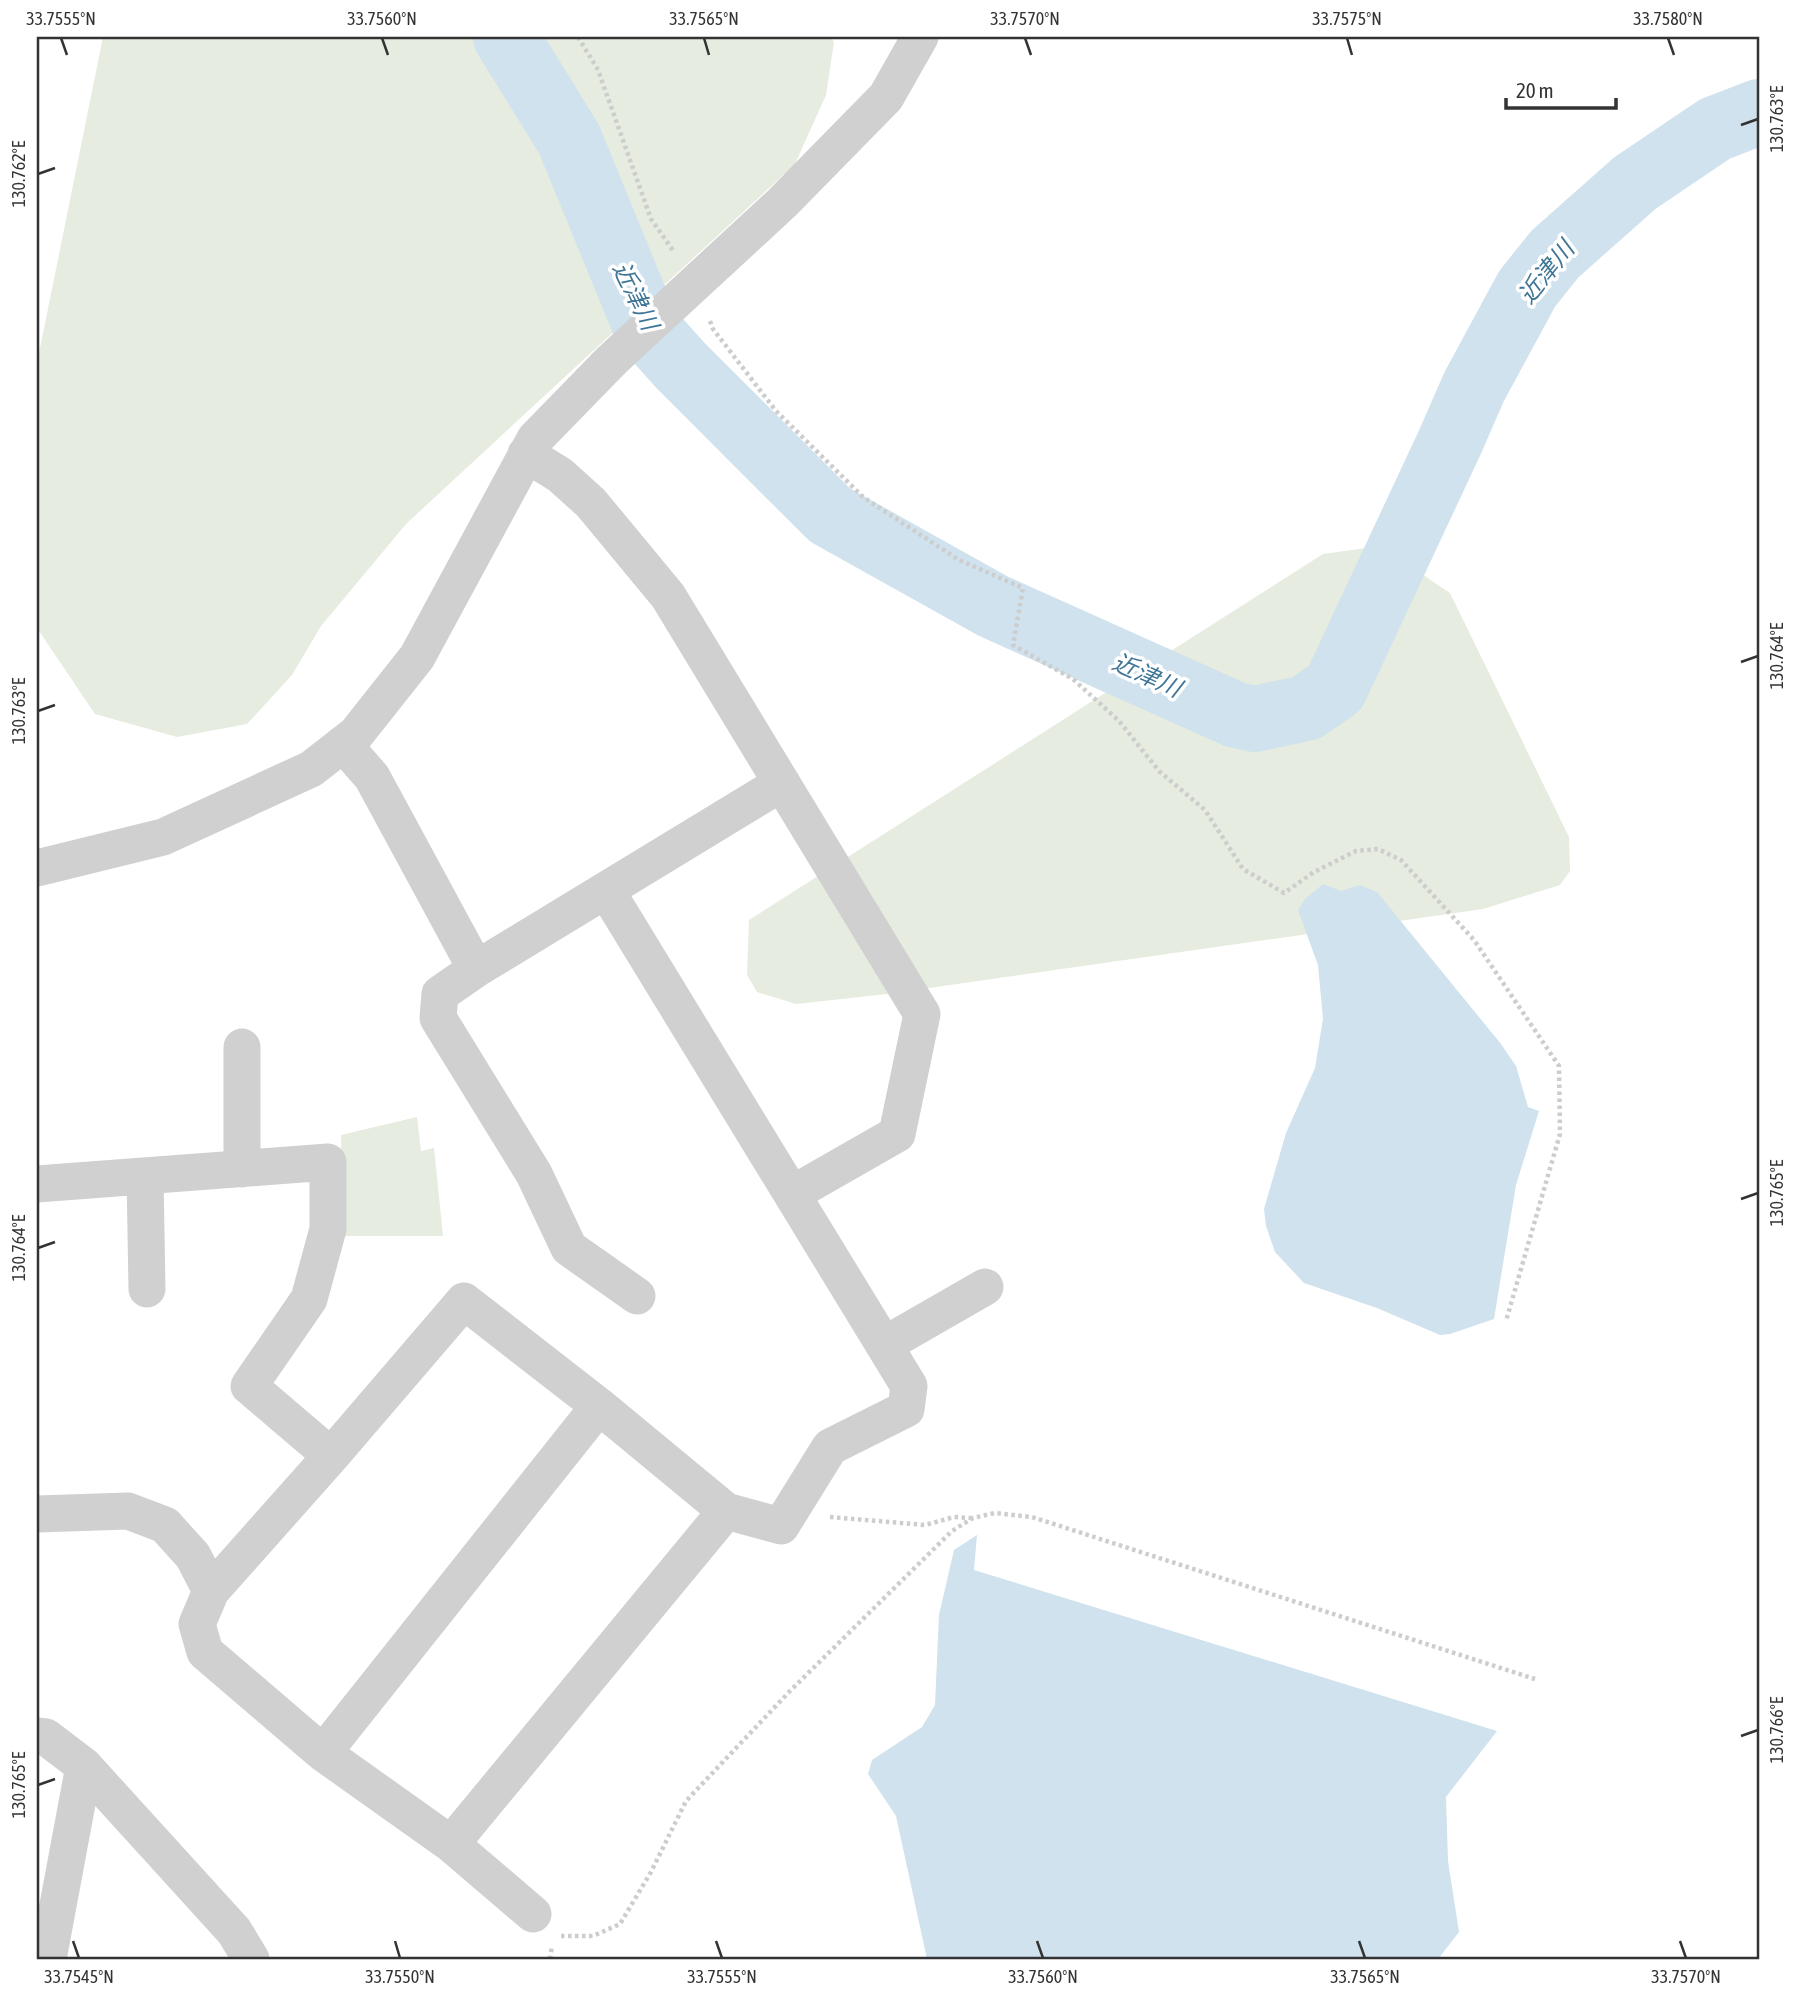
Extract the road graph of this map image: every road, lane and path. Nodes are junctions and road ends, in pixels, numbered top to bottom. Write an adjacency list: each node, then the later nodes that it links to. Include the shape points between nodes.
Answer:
1 (578, 37): 3 (path, via 598,70 651,219)
2 (920, 37): 3 (street, via 886,97)
3 (696, 282): 4 (street, via 612,360); 18 (path, via 713,329 776,411 863,497 959,560 1023,588 1013,645 1073,679 1119,721 1159,771 1205,810 1243,869 1284,893 1356,851 1378,849 1401,860 1474,940 1559,1066 1560,1133)
4 (526, 454): 5 (street, via 417,657 356,734); 6 (street, via 560,475 591,503 668,596)
5 (342, 744): 7 (street, via 311,769 163,837); 9 (street, via 372,777)
6 (782, 783): 8 (street); 14 (street, via 922,1014 897,1134)
7 (37, 868)
8 (606, 890): 9 (street); 14 (street)
9 (476, 970): 17 (street, via 440,994 438,1018 534,1174 569,1248)
10 (242, 1047): 11 (street)
11 (242, 1168): 12 (street); 21 (street, via 328,1162 327,1229 309,1299 249,1386)
12 (145, 1176): 13 (street); 16 (street)
13 (37, 1184)
14 (792, 1194): 19 (street)
15 (985, 1287): 19 (street)
16 (147, 1289)
17 (637, 1296)
18 (1506, 1321)
19 (884, 1345): 24 (street, via 909,1386 906,1409 830,1447)
20 (600, 1406): 21 (street, via 464,1301); 22 (street); 29 (street)
21 (331, 1456): 26 (street)
22 (726, 1511): 24 (street, via 781,1526); 31 (street)
23 (37, 1514): 26 (street, via 128,1511 165,1525 193,1556)
24 (788, 1516): 25 (path, via 925,1525 954,1517)
25 (973, 1518): 27 (path, via 995,1513 1032,1517); 32 (path, via 952,1531 875,1606 686,1801 620,1924 593,1937)
26 (211, 1591): 29 (street, via 197,1624 205,1653)
27 (1535, 1679)
28 (37, 1736): 30 (street, via 46,1737)
29 (323, 1754): 31 (street)
30 (83, 1766): 33 (street); 34 (street, via 234,1931)
31 (450, 1844): 32 (street)
32 (543, 1925)
33 (48, 1959)
34 (251, 1959)

